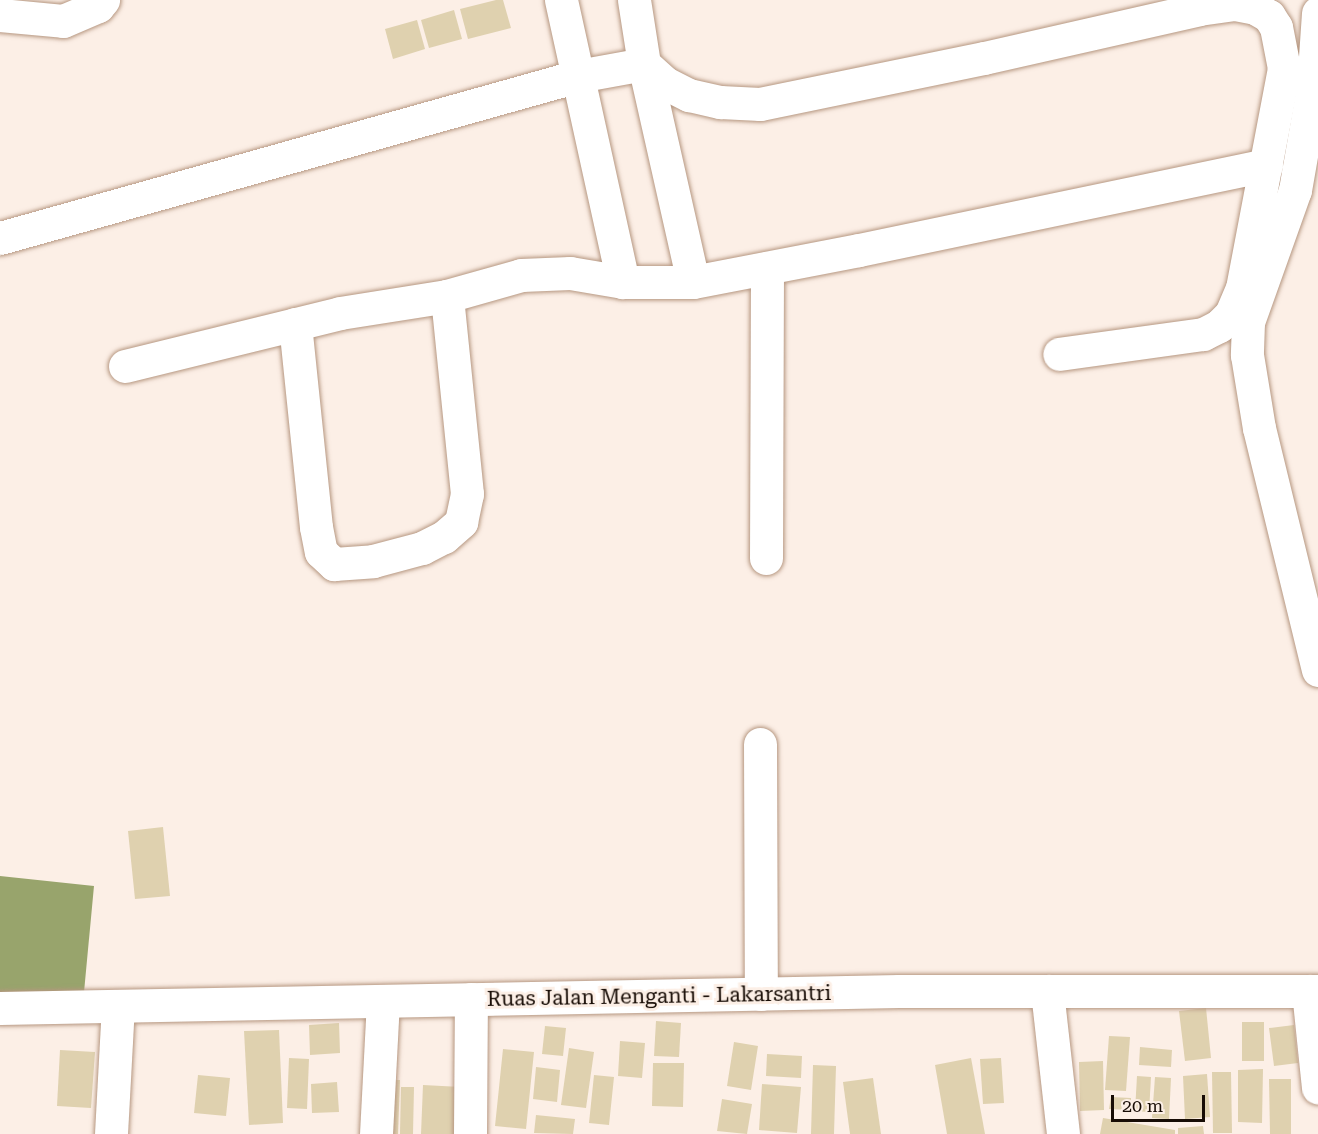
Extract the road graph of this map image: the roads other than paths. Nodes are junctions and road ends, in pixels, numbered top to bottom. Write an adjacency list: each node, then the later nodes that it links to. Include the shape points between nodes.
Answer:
1 (103, 0): 5 (street, via 63,21)
2 (561, 0): 7 (street)
3 (634, 0): 6 (street)
4 (1318, 13): 18 (street, via 1313,87 1295,190 1248,322 1246,355 1259,428)
5 (0, 15)
6 (644, 64): 7 (street); 8 (street, via 689,95 720,102 760,104 1234,4 1255,8 1269,16 1280,46 1284,68); 12 (street)
7 (579, 76): 9 (street); 11 (street)
8 (1266, 165): 10 (street); 15 (street, via 1242,288 1231,314 1220,326 1203,334)
9 (0, 238)
10 (767, 268): 12 (street); 17 (street)
11 (623, 282): 12 (street); 13 (street, via 570,273 521,275)
12 (693, 282)
13 (447, 296): 14 (street); 14 (street, via 467,494 461,522 444,537 422,548 373,561 334,564 321,552)
14 (295, 324): 16 (street)
15 (1059, 354)
16 (125, 366)
17 (766, 558)
18 (1318, 670)
19 (760, 744): 22 (street)
20 (1047, 991): 21 (street, Ruas Jalan Menganti - Lakarsantri); 22 (street, Ruas Jalan Menganti - Lakarsantri); 31 (street)
21 (1313, 991): 27 (street)
22 (761, 994): 23 (street, Ruas Jalan Menganti - Lakarsantri)
23 (471, 999): 24 (street, Ruas Jalan Menganti - Lakarsantri); 30 (street)
24 (383, 1001): 25 (street, Ruas Jalan Menganti - Lakarsantri); 29 (street)
25 (118, 1006): 26 (street, Ruas Jalan Menganti - Lakarsantri); 28 (street)
26 (0, 1008)
27 (1318, 1088)
28 (111, 1134)
29 (376, 1134)
30 (470, 1134)
31 (1063, 1134)

